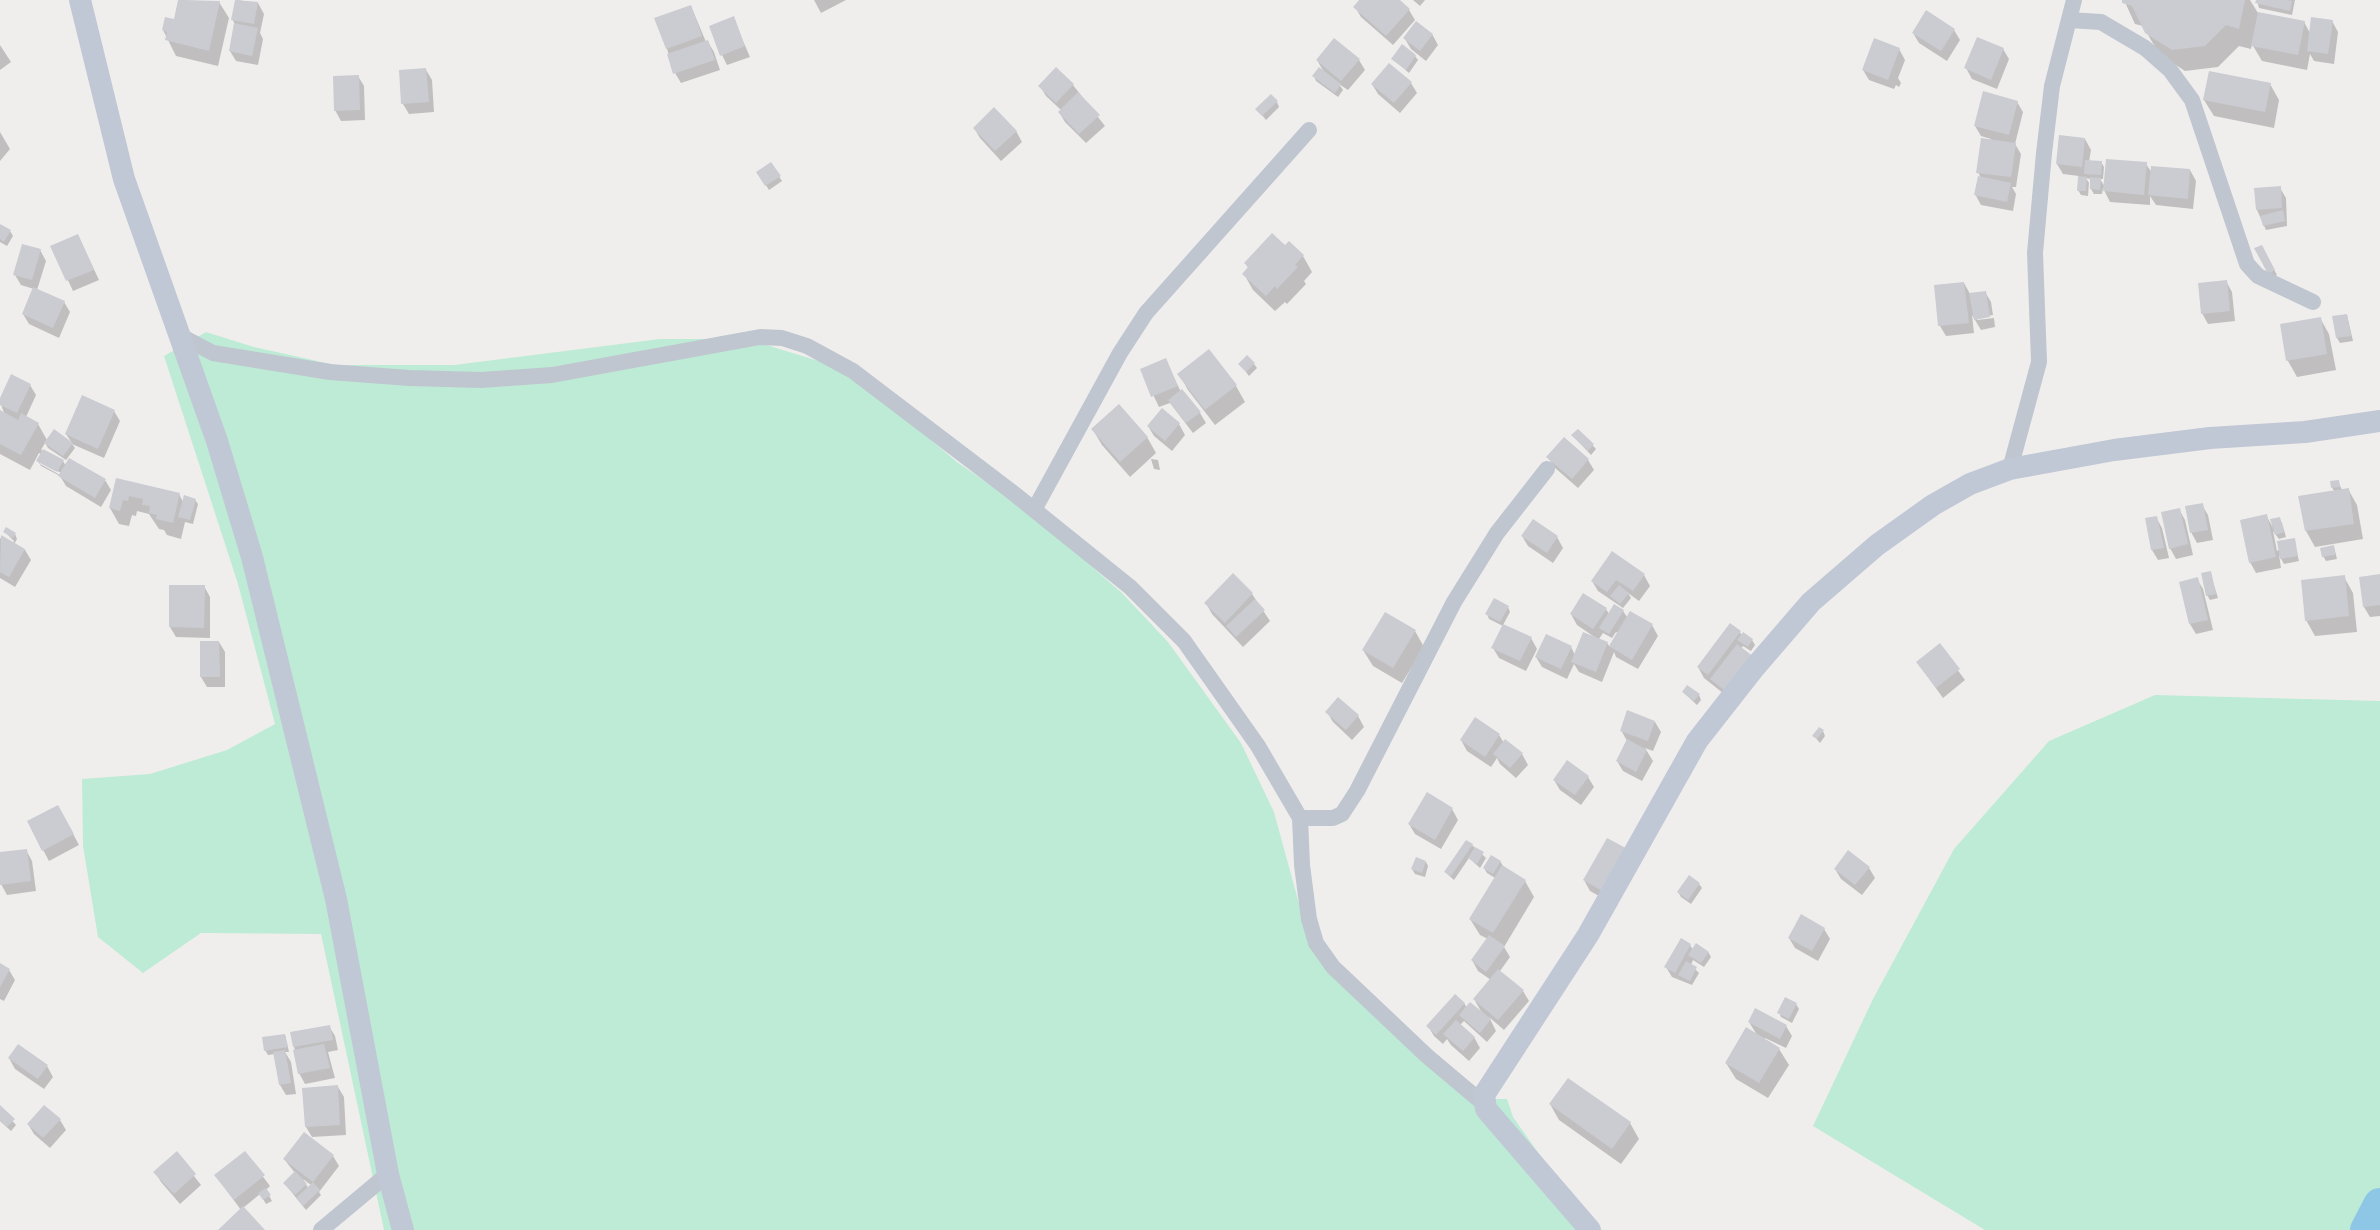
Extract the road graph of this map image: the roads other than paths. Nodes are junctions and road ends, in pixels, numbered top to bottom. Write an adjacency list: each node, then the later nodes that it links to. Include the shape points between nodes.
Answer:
1 (80, 0): 6 (street, via 124,179)
2 (2074, 0): 3 (street)
3 (2069, 20): 5 (street, via 2102,22 2146,48 2170,70 2192,100 2247,264 2258,276); 9 (street, via 2052,86 2035,252 2039,362)
4 (1309, 130): 10 (street, via 1146,313 1120,353)
5 (2313, 302)
6 (178, 334): 10 (street, via 213,353 301,368 409,378 481,380 552,375 739,339 782,338 807,346 853,371); 13 (street, via 252,557 284,683 336,899)
7 (2380, 421): 9 (street, via 2306,432 2210,438 2114,450)
8 (1547, 469): 11 (street, via 1497,533 1454,602 1342,814 1333,818)
9 (2010, 469): 12 (street, via 1948,496 1876,545 1811,602 1755,667 1698,741 1588,935 1484,1095)
10 (1034, 510): 11 (street, via 1130,587 1184,641 1258,746)
11 (1300, 818): 12 (street, via 1308,910 1316,943 1333,967 1427,1056)
12 (1484, 1104): 16 (street, via 1521,1152)
13 (388, 1174): 14 (street); 15 (street)
14 (322, 1230)
15 (403, 1230)
16 (1590, 1230)

